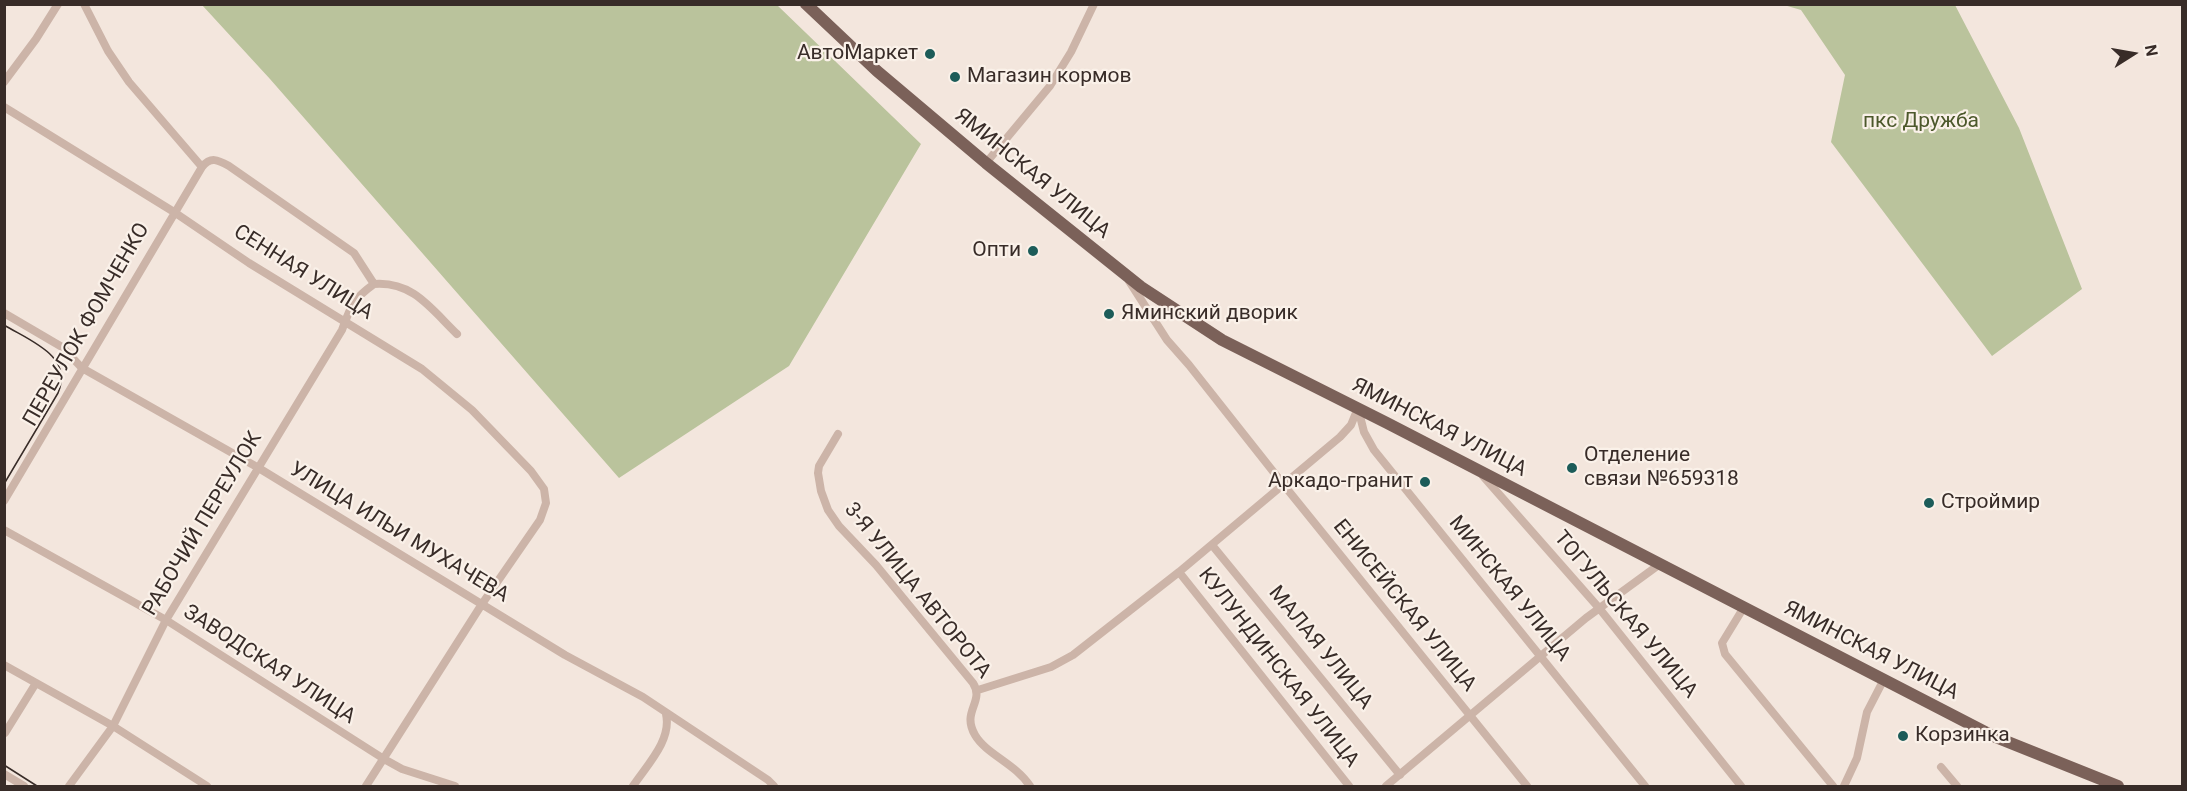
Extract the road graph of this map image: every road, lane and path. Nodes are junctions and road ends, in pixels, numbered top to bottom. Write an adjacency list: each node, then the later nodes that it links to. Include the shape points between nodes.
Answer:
1 (58, 4): 5 (street)
2 (84, 4): 8 (street, via 129,82)
3 (806, 4): 7 (main road, ЯМИНСКАЯ УЛИЦА)
4 (1094, 4): 7 (street, via 1064,66)
5 (4, 82)
6 (4, 107): 9 (street, СЕННАЯ УЛИЦА)
7 (986, 163): 10 (main road, ЯМИНСКАЯ УЛИЦА)
8 (202, 167): 9 (street, ПЕРЕУЛОК ФОМЧЕНКО); 11 (street, via 210,160 220,161 255,183 354,253)
9 (174, 212): 13 (street, СЕННАЯ УЛИЦА); 15 (street, ПЕРЕУЛОК ФОМЧЕНКО)
10 (1125, 274): 16 (main road, ЯМИНСКАЯ УЛИЦА, via 1221,340); 20 (street, ЕНИСЕЙСКАЯ УЛИЦА, via 1167,340)
11 (374, 284): 13 (street, РАБОЧИЙ ПЕРЕУЛОК, via 352,303); 14 (street, via 410,290)
12 (4, 313): 15 (street, УЛИЦА ИЛЬИ МУХАЧЕВА, via 62,347)
13 (345, 322): 18 (street, РАБОЧИЙ ПЕРЕУЛОК); 26 (street, СЕННАЯ УЛИЦА, via 422,369 472,410 539,482 547,496 540,520)
14 (457, 334)
15 (82, 368): 18 (street, УЛИЦА ИЛЬИ МУХАЧЕВА); 21 (street, ПЕРЕУЛОК ФОМЧЕНКО)
16 (1358, 408): 19 (main road, ЯМИНСКАЯ УЛИЦА); 20 (street, via 1345,432); 30 (street, МИНСКАЯ УЛИЦА, via 1374,450)
17 (838, 434): 34 (street, 3-Я УЛИЦА АВТОРОТА, via 818,473 828,510)
18 (257, 467): 26 (street, УЛИЦА ИЛЬИ МУХАЧЕВА); 29 (street, РАБОЧИЙ ПЕРЕУЛОК)
19 (1478, 470): 24 (main road, ЯМИНСКАЯ УЛИЦА); 28 (street, ТОГУЛЬСКАЯ УЛИЦА)
20 (1283, 484): 23 (street); 36 (street, ЕНИСЕЙСКАЯ УЛИЦА)
21 (4, 501)
22 (4, 530): 29 (street, ЗАВОДСКАЯ УЛИЦА)
23 (1212, 545): 25 (street); 42 (street, МАЛАЯ УЛИЦА)
24 (1660, 564): 27 (main road, ЯМИНСКАЯ УЛИЦА); 28 (street)
25 (1179, 572): 34 (street, via 1059,663); 51 (street, КУЛУНДИНСКАЯ УЛИЦА)
26 (482, 604): 35 (street, УЛИЦА ИЛЬИ МУХАЧЕВА); 39 (street)
27 (1744, 607): 32 (main road, ЯМИНСКАЯ УЛИЦА); 56 (street, via 1722,643 1725,654)
28 (1599, 608): 30 (street); 55 (street, ТОГУЛЬСКАЯ УЛИЦА)
29 (166, 620): 37 (street, РАБОЧИЙ ПЕРЕУЛОК); 39 (street, ЗАВОДСКАЯ УЛИЦА)
30 (1540, 657): 36 (street); 54 (street, МИНСКАЯ УЛИЦА)
31 (4, 665): 33 (street)
32 (1883, 681): 57 (street, via 1870,704 1857,758); 59 (main road, ЯМИНСКАЯ УЛИЦА, via 1993,736)
33 (36, 683): 37 (street); 38 (street)
34 (978, 690): 50 (street, 3-Я УЛИЦА АВТОРОТА, via 971,713 975,736)
35 (666, 714): 48 (street, via 665,737); 49 (street, УЛИЦА ИЛЬИ МУХАЧЕВА)
36 (1470, 716): 42 (street); 53 (street, ЕНИСЕЙСКАЯ УЛИЦА)
37 (113, 726): 44 (street, РАБОЧИЙ ПЕРЕУЛОК); 45 (street)
38 (5, 733)
39 (384, 759): 46 (street); 47 (street, ЗАВОДСКАЯ УЛИЦА)
40 (1941, 767): 58 (street)
41 (4, 774): 43 (street)
42 (1400, 775): 52 (street)
43 (24, 786)
44 (69, 786)
45 (207, 786)
46 (366, 786)
47 (455, 786)
48 (633, 786)
49 (774, 786)
50 (1029, 786)
51 (1349, 786)
52 (1386, 786)
53 (1527, 786)
54 (1645, 786)
55 (1741, 786)
56 (1833, 786)
57 (1844, 786)
58 (1957, 786)
59 (2118, 786)

